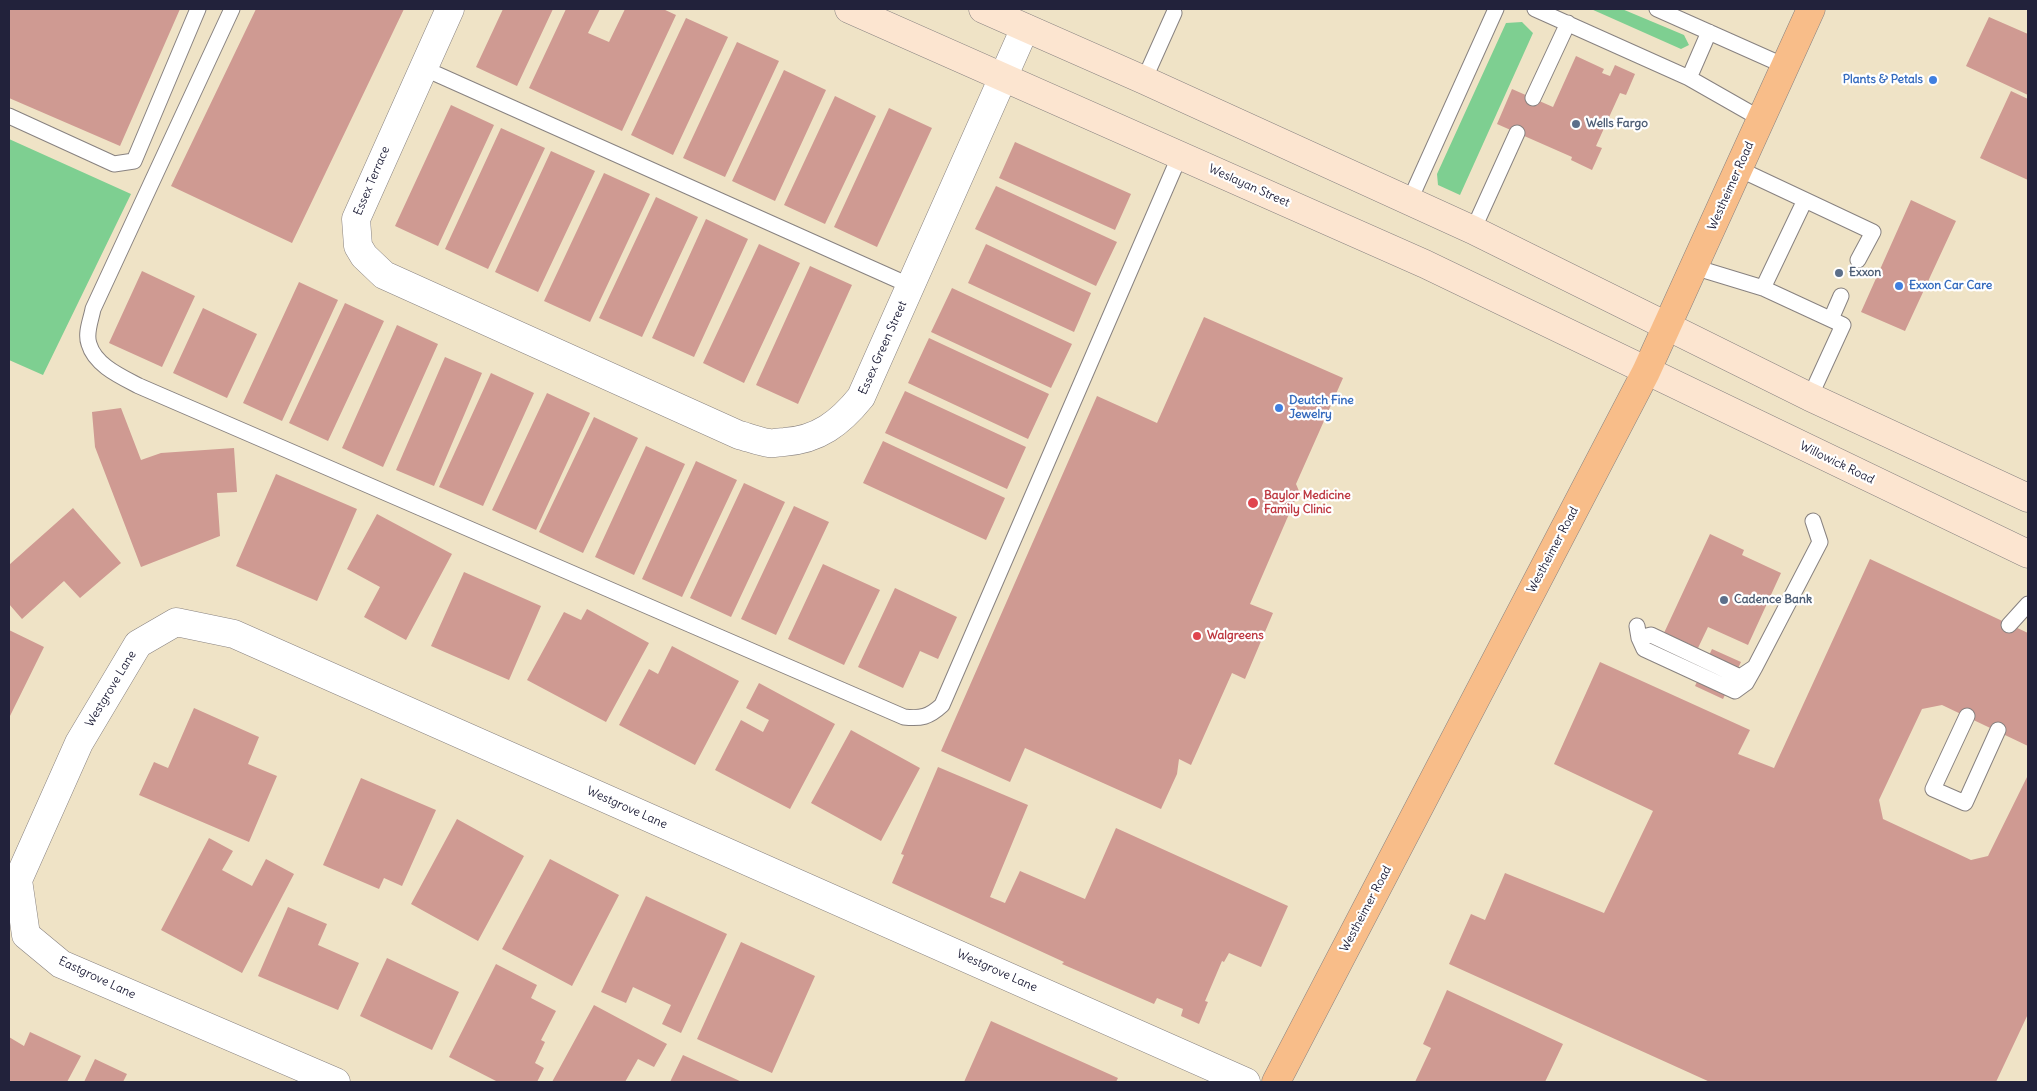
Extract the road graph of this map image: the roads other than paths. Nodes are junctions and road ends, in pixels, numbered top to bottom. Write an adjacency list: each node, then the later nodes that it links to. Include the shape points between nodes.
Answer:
1 (198, 9): 20 (lane, via 134,161 114,164)
2 (232, 9): 23 (lane, via 93,310 88,344 98,360 139,386 904,717 919,719 931,715 942,705)
3 (450, 9): 15 (street, Essex Terrace)
4 (849, 9): 16 (main road, Weslayan Street)
5 (983, 9): 12 (main road)
6 (1496, 9): 26 (lane)
7 (1535, 9): 11 (lane)
8 (1657, 9): 13 (lane)
9 (1811, 9): 14 (main road, Westheimer Road)
10 (1174, 13): 18 (lane)
11 (1568, 23): 17 (lane); 19 (lane)
12 (1026, 28): 16 (street, Essex Green Street); 18 (main road)
13 (1709, 32): 14 (lane); 17 (lane)
14 (1785, 66): 21 (main road, Westheimer Road)
15 (423, 68): 30 (lane); 35 (street, Essex Terrace, via 361,202 356,218 358,246 384,275)
16 (1004, 77): 23 (main road, Weslayan Street); 30 (street, Essex Green Street)
17 (1690, 78): 21 (lane)
18 (1144, 80): 26 (main road)
19 (1533, 98)
20 (9, 116)
21 (1761, 119): 24 (main road, Westheimer Road)
22 (1517, 133): 27 (lane)
23 (1180, 155): 36 (main road, Weslayan Street, via 1438,270)
24 (1738, 169): 25 (lane); 29 (main road, Westheimer Road)
25 (1805, 200): 28 (lane, via 1873,232); 31 (lane)
26 (1409, 202): 27 (main road)
27 (1473, 230): 34 (main road)
28 (1858, 260)
29 (1694, 267): 31 (lane); 34 (main road, Westheimer Road)
30 (911, 286): 35 (street, Essex Green Street, via 862,397 832,427 795,441 769,443 739,435)
31 (1763, 288): 33 (lane)
32 (1841, 296): 33 (lane)
33 (1831, 319): 37 (lane, via 1843,325)
34 (1668, 326): 36 (main road, Westheimer Road); 37 (main road)
35 (513, 334)
36 (1646, 372): 40 (main road, Willowick Road); 49 (main road, Westheimer Road)
37 (1810, 397): 38 (main road)
38 (2028, 498)
39 (1813, 521): 43 (lane, via 1820,542 1755,667 1740,677 1651,635)
40 (2028, 554)
41 (2028, 604): 42 (lane)
42 (2009, 625)
43 (1638, 632)
44 (1967, 716): 45 (lane, via 1933,789 1965,803)
45 (1998, 730)
46 (68, 770): 47 (street, Eastgrove Lane, via 18,880 26,935 61,964); 48 (street, Westgrove Lane, via 79,743 138,644 176,622 234,634)
47 (336, 1082)
48 (1246, 1082)
49 (1276, 1082)

